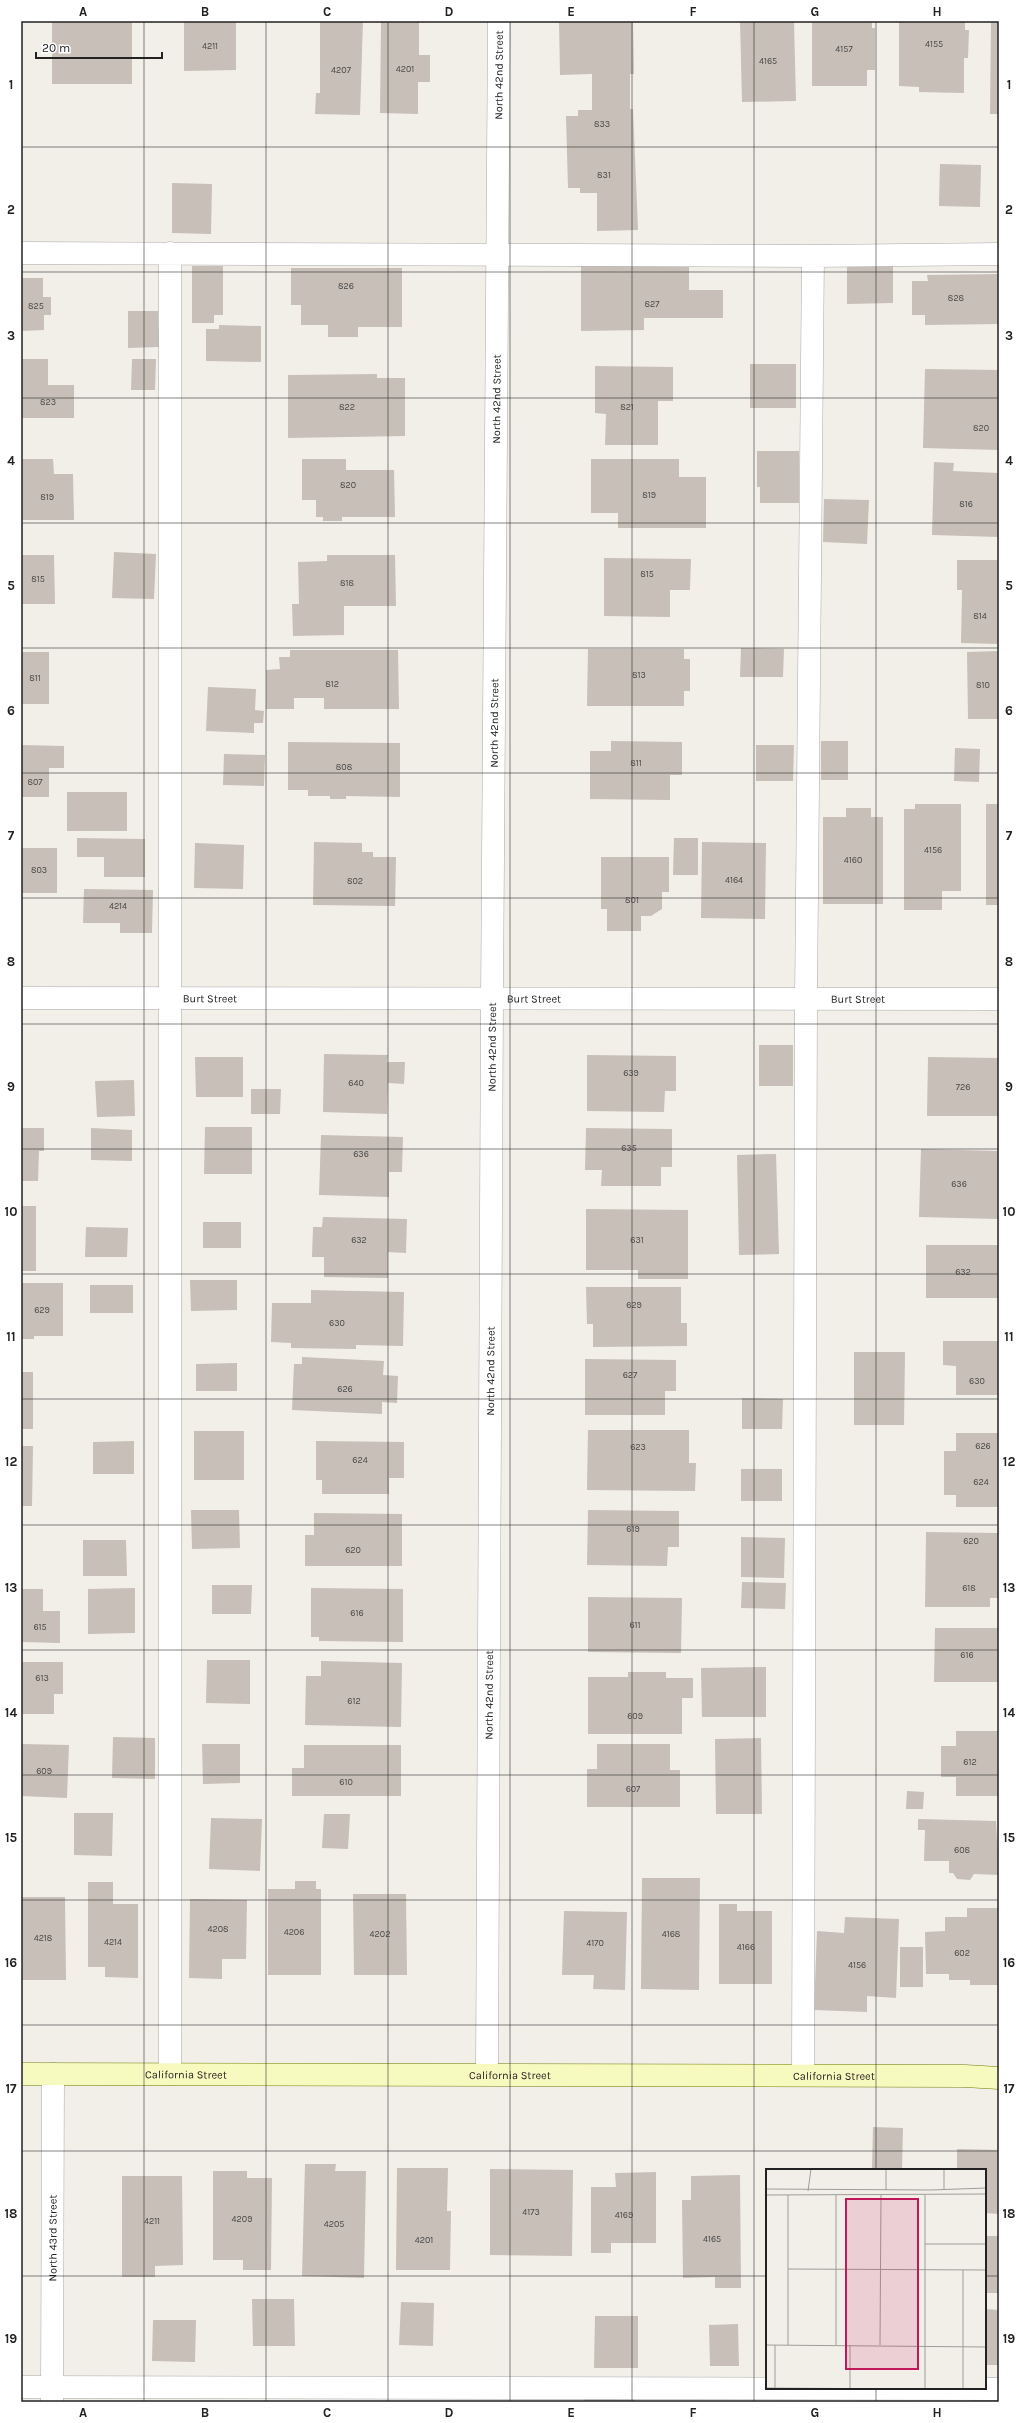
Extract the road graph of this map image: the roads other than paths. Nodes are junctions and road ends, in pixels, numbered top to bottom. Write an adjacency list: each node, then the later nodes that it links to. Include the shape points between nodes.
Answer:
1 (499, 21): 4 (street, North 42nd Street)
2 (21, 253): 3 (street)
3 (170, 253): 4 (street); 8 (street)
4 (497, 253): 6 (street); 9 (street, North 42nd Street)
5 (999, 254): 6 (street)
6 (813, 256): 10 (street)
7 (21, 998): 8 (street, Burt Street)
8 (171, 998): 9 (street, Burt Street); 14 (street)
9 (492, 999): 10 (street, Burt Street); 15 (street, North 42nd Street)
10 (806, 1000): 11 (street, Burt Street); 16 (street)
11 (999, 1000)
12 (21, 2074): 13 (street, California Street)
13 (53, 2074): 14 (street, California Street); 20 (street, North 43rd Street)
14 (170, 2074): 15 (street, California Street)
15 (487, 2074): 16 (street, California Street)
16 (803, 2075): 17 (street, California Street)
17 (999, 2078)
18 (21, 2387): 20 (street)
19 (999, 2389): 20 (street)
20 (52, 2394)

